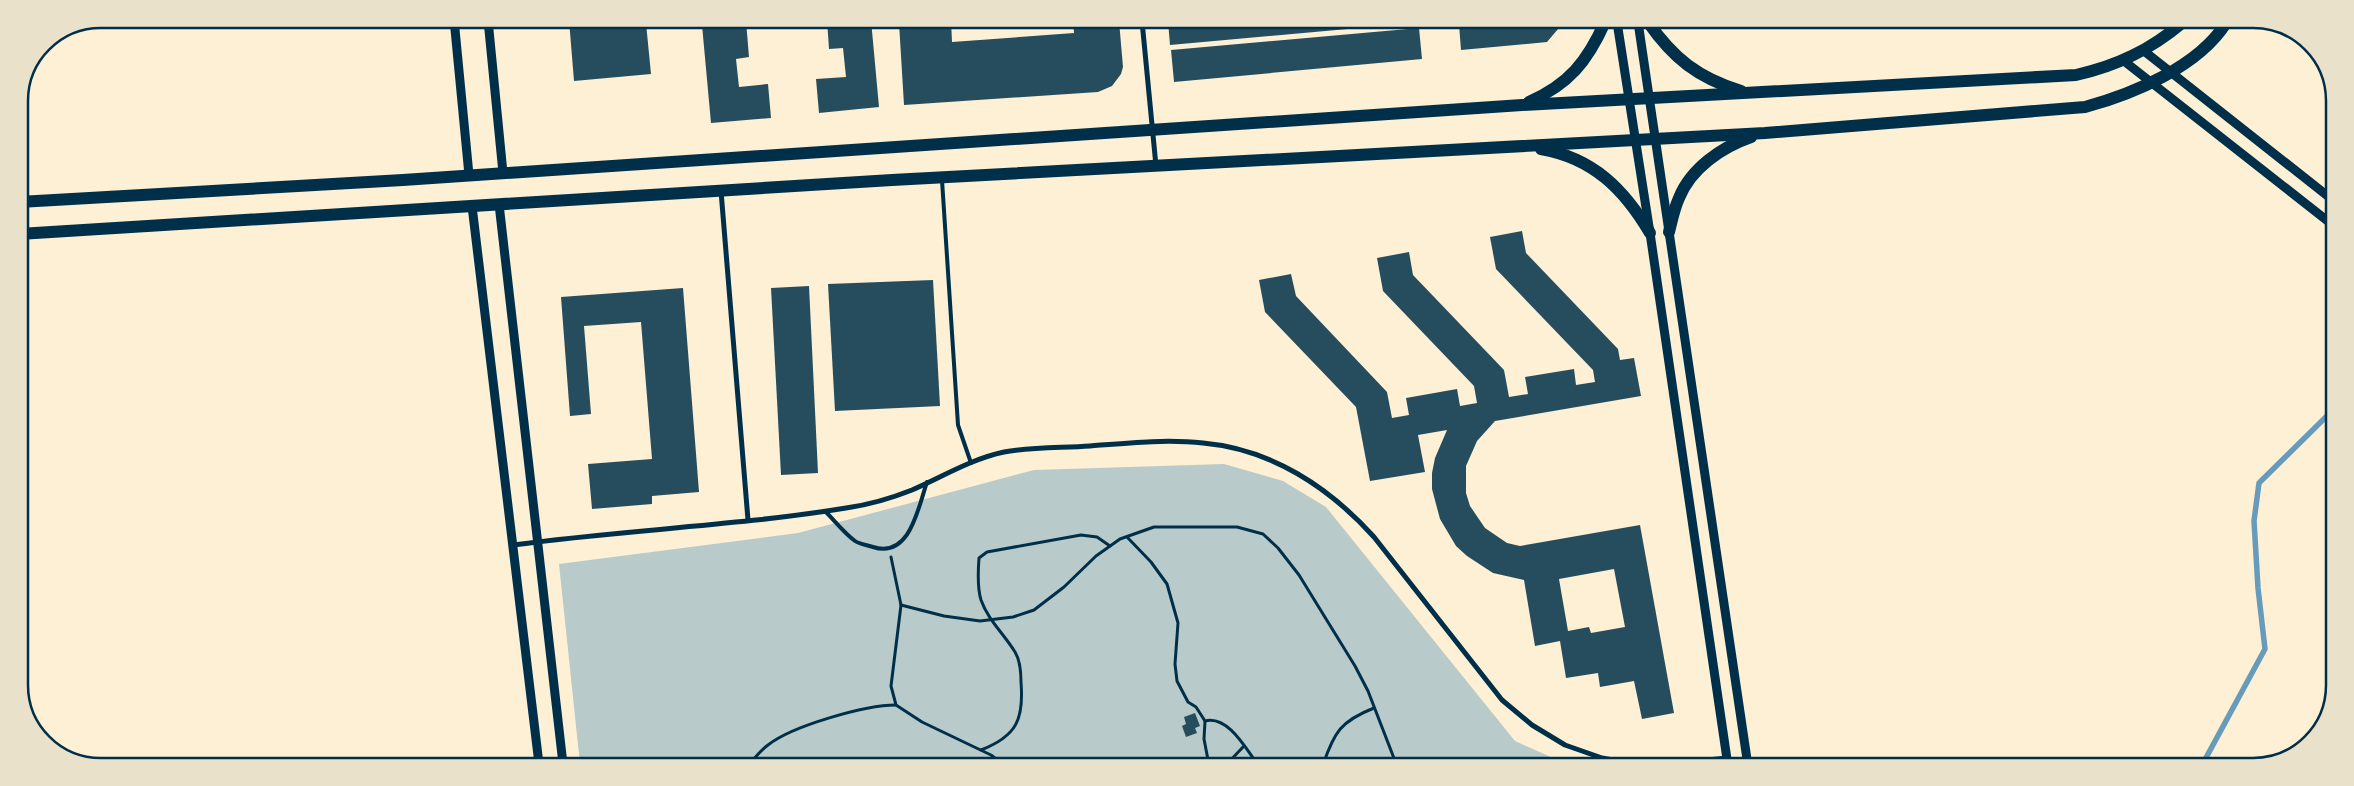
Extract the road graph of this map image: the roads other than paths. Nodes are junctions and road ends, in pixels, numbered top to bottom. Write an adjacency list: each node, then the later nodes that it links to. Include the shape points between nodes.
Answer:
1 (455, 27): 25 (street)
2 (489, 27): 24 (street)
3 (1143, 27): 18 (street)
4 (1603, 27): 17 (main road, via 1593,49 1574,73 1550,92)
5 (1618, 27): 15 (street)
6 (1639, 27): 16 (street)
7 (1651, 27): 14 (main road, via 1664,45 1689,68 1718,84)
8 (2177, 27): 10 (main road)
9 (2222, 27): 12 (main road, via 2207,44)
10 (2144, 52): 11 (main road); 12 (street)
11 (2124, 61): 13 (street); 14 (main road, via 2076,75)
12 (2170, 73): 13 (main road); 28 (street)
13 (2151, 84): 19 (main road, via 2119,98 2085,107); 32 (street)
14 (1750, 94): 16 (main road)
15 (1629, 100): 16 (main road); 17 (main road); 21 (street)
16 (1649, 100): 20 (street)
17 (1522, 105): 18 (main road)
18 (1153, 130): 23 (street); 24 (main road)
19 (1765, 132): 20 (main road); 33 (main road, via 1730,144 1701,166 1679,196)
20 (1654, 138): 21 (main road); 33 (street)
21 (1635, 139): 22 (main road); 35 (street)
22 (1523, 146): 23 (main road); 35 (main road, via 1555,152 1591,168 1634,205)
23 (1156, 166): 26 (main road)
24 (503, 173): 25 (main road)
25 (469, 176): 29 (main road)
26 (942, 178): 27 (main road); 36 (lane, via 958,425)
27 (721, 190): 30 (main road); 39 (street)
28 (2326, 195)
29 (27, 202)
30 (500, 204): 31 (main road); 40 (street)
31 (472, 206): 34 (main road); 41 (street)
32 (2326, 220)
33 (1669, 232): 46 (street)
34 (27, 233)
35 (1650, 233): 45 (street)
36 (971, 463): 37 (street); 44 (street, via 1004,452 1127,443 1203,442 1258,455 1310,480 1354,515 1502,700 1532,725 1565,745)
37 (927, 482): 38 (street, via 848,508); 38 (lane, via 909,531 902,542 890,549 855,541)
38 (825, 511): 39 (street)
39 (748, 520): 40 (street)
40 (538, 542): 41 (street); 43 (street)
41 (513, 545): 42 (street)
42 (538, 758)
43 (562, 758)
44 (1602, 758)
45 (1726, 758)
46 (1747, 758)

